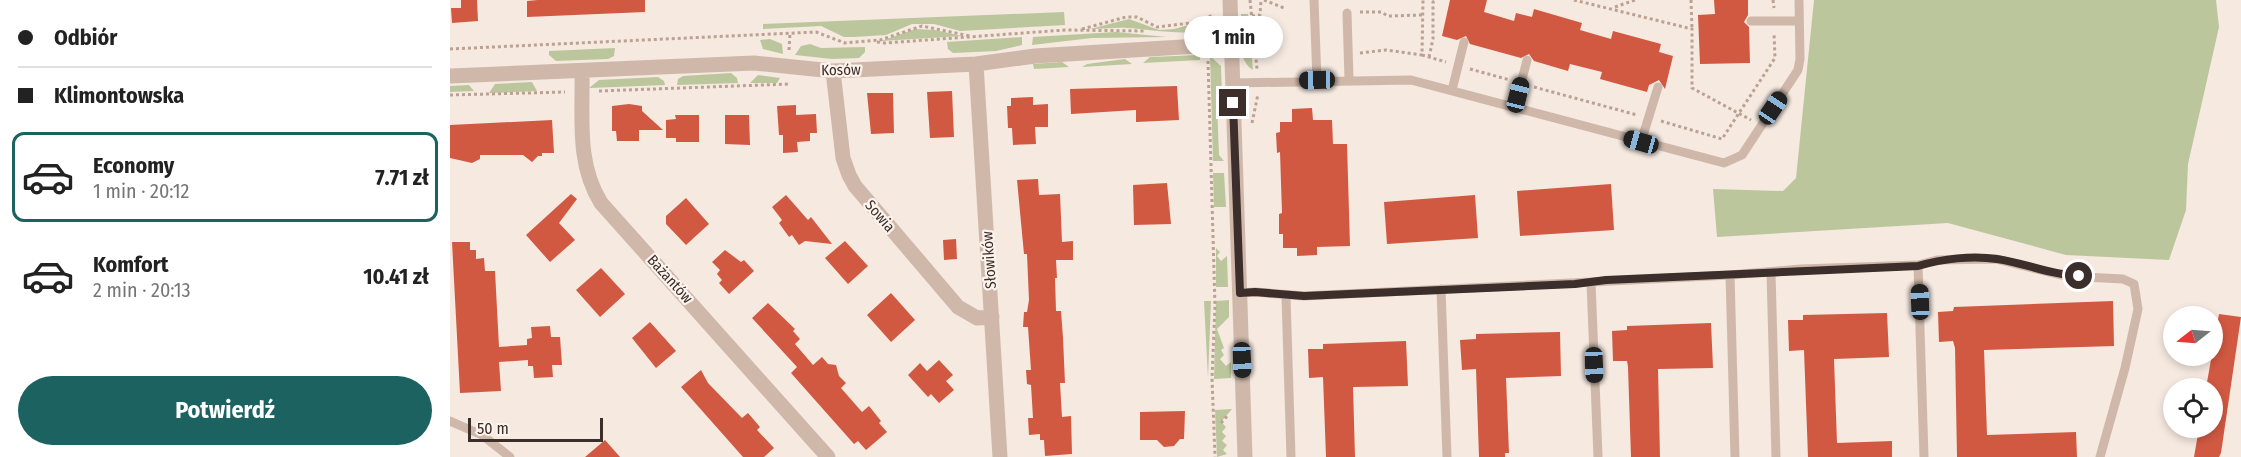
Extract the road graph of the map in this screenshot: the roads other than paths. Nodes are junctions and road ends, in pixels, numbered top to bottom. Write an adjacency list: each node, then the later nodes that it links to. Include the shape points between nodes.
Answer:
1 (1230, 0): 8 (street)
2 (1314, 0): 15 (lane)
3 (1799, 0): 6 (lane)
4 (1347, 13): 14 (lane)
5 (1751, 21): 6 (lane)
6 (1799, 21): 20 (lane, via 1798,70 1742,154 1724,163)
7 (1464, 42): 18 (lane)
8 (1231, 44): 10 (street, Kosów, via 1035,56); 16 (street)
9 (1527, 60): 19 (lane)
10 (976, 64): 11 (street, Kosów); 28 (street, Słowików)
11 (833, 71): 12 (street, Kosów, via 753,63); 28 (street, Sowia, via 843,158 855,186 958,307 976,318)
12 (582, 72): 13 (street, Kosów); 31 (street, Bażantów, via 585,169 601,202)
13 (450, 76)
14 (1349, 79): 15 (lane); 18 (lane, via 1410,80)
15 (1317, 80): 16 (lane)
16 (1233, 83): 26 (street)
17 (1658, 87): 20 (lane)
18 (1452, 90): 19 (lane)
19 (1515, 107): 20 (lane)
20 (1641, 142)
21 (1918, 266): 22 (lane); 39 (lane); 40 (lane, via 1938,260 1996,259 2065,276 2122,279 2134,284 2138,309)
22 (1771, 273): 23 (lane); 38 (lane)
23 (1730, 275): 24 (lane); 37 (lane)
24 (1591, 282): 25 (lane); 36 (lane)
25 (1441, 289): 27 (lane); 35 (lane)
26 (1240, 293): 27 (lane); 33 (street)
27 (1286, 297): 34 (lane)
28 (992, 317): 32 (street, Słowików)
29 (450, 421): 30 (lane, via 482,435)
30 (510, 457)
31 (828, 457)
32 (1000, 457)
33 (1245, 457)
34 (1291, 457)
35 (1447, 457)
36 (1598, 457)
37 (1735, 457)
38 (1776, 457)
39 (1924, 457)
40 (2100, 457)

